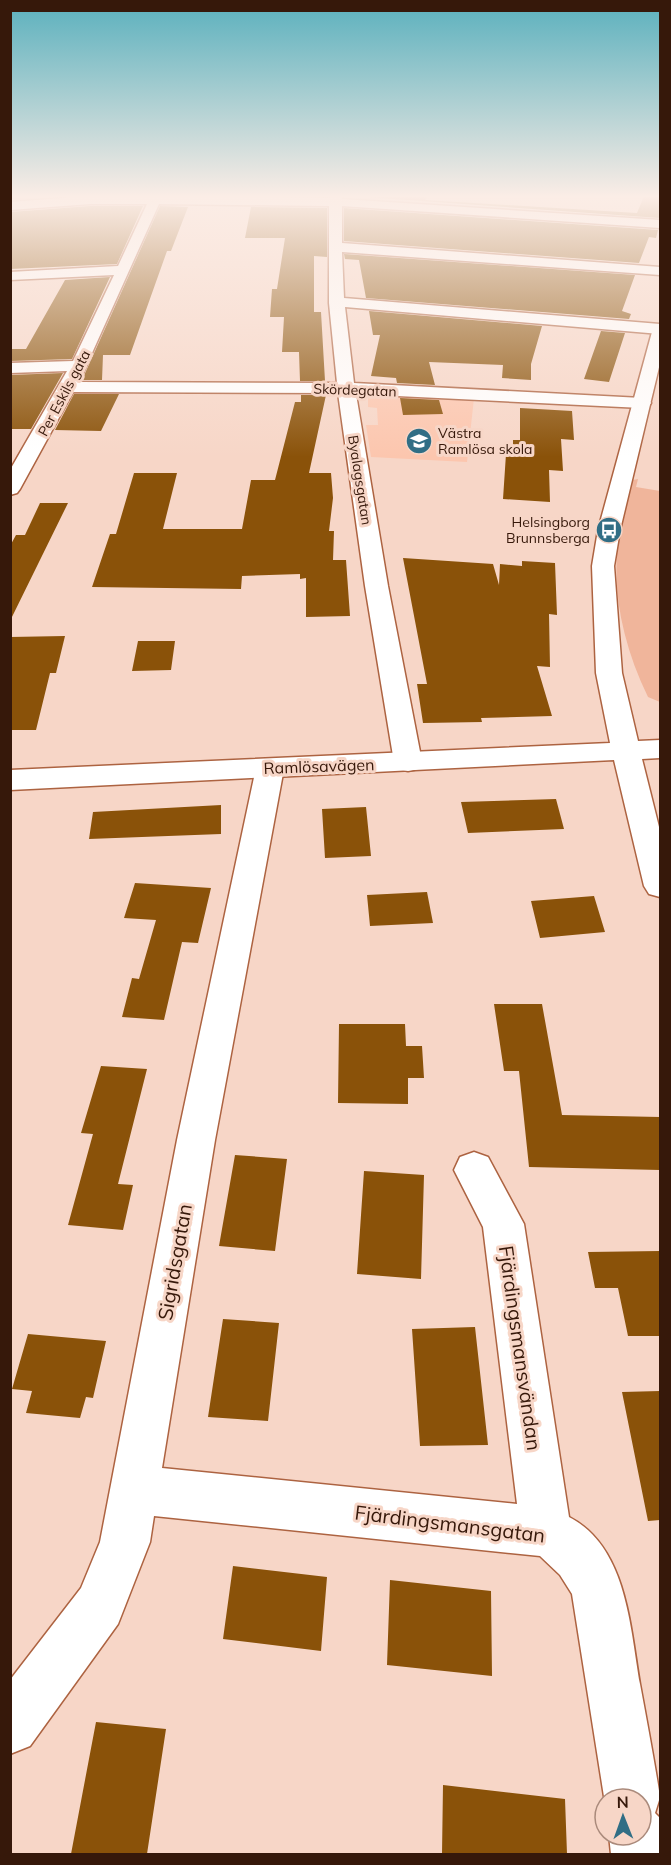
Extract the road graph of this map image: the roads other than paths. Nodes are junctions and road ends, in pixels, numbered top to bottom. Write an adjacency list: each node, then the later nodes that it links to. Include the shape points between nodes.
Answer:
1 (118, 283): 5 (street, Per Eskils gata)
2 (337, 283): 3 (street, Byalagsgatan)
3 (338, 302): 4 (street); 8 (street, Byalagsgatan)
4 (660, 330): 9 (street)
5 (79, 366): 6 (street); 7 (street, Per Eskils gata)
6 (10, 368)
7 (68, 387): 8 (street, Skördegatan); 10 (street, Per Eskils gata)
8 (345, 388): 9 (street, Skördegatan); 13 (street, Byalagsgatan, via 379,608)
9 (642, 403): 12 (street, via 603,566 609,673)
10 (10, 489)
11 (660, 748): 12 (street, Ramlösavägen)
12 (627, 750): 13 (street, Ramlösavägen); 16 (street)
13 (408, 762): 14 (street, Ramlösavägen)
14 (270, 768): 15 (street, Ramlösavägen); 18 (street, Sigridsgatan, via 196,1140)
15 (10, 780)
16 (660, 886)
17 (474, 1170): 19 (street, Fjärdingsmansvändan, via 502,1224)
18 (135, 1490): 19 (street, Fjärdingsmansgatan); 20 (street, Sigridsgatan, via 125,1542 99,1606)
19 (546, 1532): 21 (street, Fjärdingsmansgatan, via 562,1539 576,1552 589,1569 598,1593)
20 (10, 1726)
21 (630, 1787)

